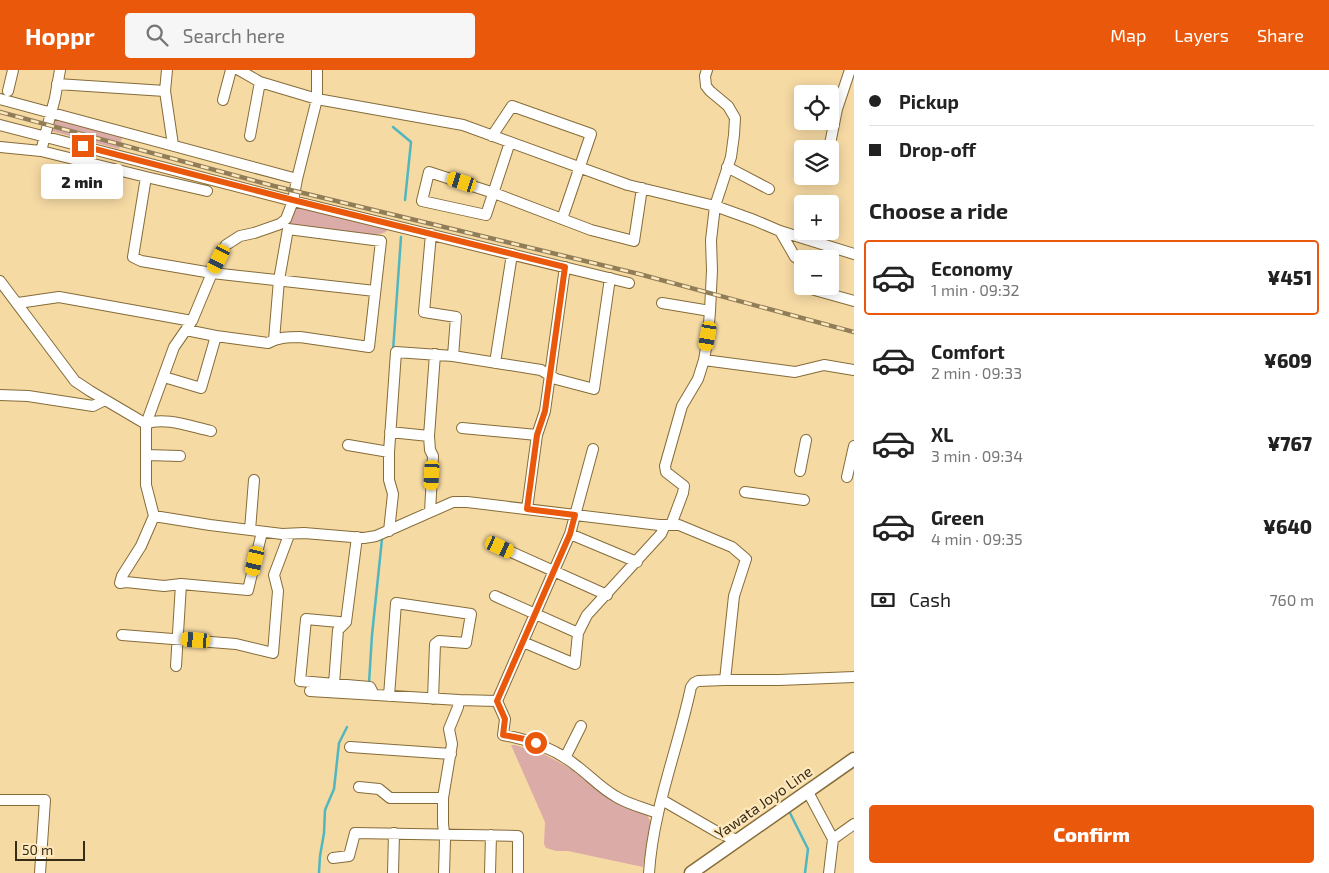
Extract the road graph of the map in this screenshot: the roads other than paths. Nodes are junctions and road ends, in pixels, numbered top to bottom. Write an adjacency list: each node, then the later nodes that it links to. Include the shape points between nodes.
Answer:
1 (13, 70): 11 (street)
2 (60, 70): 10 (street)
3 (168, 70): 12 (street)
4 (231, 70): 15 (street)
5 (239, 70): 9 (street)
6 (317, 70): 14 (street)
7 (707, 70): 27 (street, via 706,86 728,106 735,118)
8 (850, 70): 21 (street)
9 (260, 82): 14 (street); 19 (street)
10 (57, 84): 12 (street); 16 (street)
11 (8, 91)
12 (166, 91): 23 (street)
13 (0, 99): 16 (street)
14 (317, 99): 20 (street, via 463,125); 29 (street)
15 (223, 100)
16 (51, 113): 18 (street); 23 (street)
17 (0, 124): 18 (street)
18 (45, 136): 25 (street); 34 (street)
19 (250, 136)
20 (492, 136): 22 (street); 26 (street, via 512,106 591,134)
21 (831, 140)
22 (510, 142): 26 (street); 33 (street)
23 (173, 145): 29 (street)
24 (0, 147): 25 (street)
25 (41, 152): 28 (street)
26 (579, 167): 30 (street); 36 (street)
27 (728, 167): 31 (street); 35 (street)
28 (146, 177): 32 (street); 44 (street, via 133,256 141,261)
29 (297, 179): 34 (street)
30 (642, 188): 35 (street); 36 (street, via 634,241)
31 (769, 189)
32 (206, 191)
33 (494, 193): 33 (street, via 486,215 422,201 429,172); 36 (street)
34 (293, 200): 37 (street); 39 (street)
35 (715, 206): 38 (street); 54 (street)
36 (562, 219)
37 (284, 227): 44 (street, via 240,236 226,245); 46 (street); 49 (street, via 381,241)
38 (780, 231): 41 (street); 42 (street)
39 (431, 234): 40 (street); 59 (street, via 424,312 456,317)
40 (512, 254): 43 (street); 61 (street)
41 (854, 254)
42 (794, 255)
43 (565, 267): 45 (street); 63 (street)
44 (212, 273): 46 (street); 55 (street)
45 (610, 278): 48 (street); 63 (street, via 594,389)
46 (279, 280): 49 (street); 57 (street)
47 (0, 281): 52 (street)
48 (629, 283)
49 (375, 291): 57 (street, via 369,347 300,337)
50 (831, 295): 51 (street)
51 (854, 301)
52 (18, 304): 55 (street, via 59,297); 66 (street, via 76,381)
53 (662, 304): 54 (street)
54 (710, 311): 60 (street)
55 (189, 325): 56 (street); 64 (street, via 174,347)
56 (216, 336): 57 (street, via 268,343); 64 (street, via 201,388)
57 (274, 340)
58 (435, 354): 59 (street); 70 (street, via 396,352); 72 (street)
59 (453, 356): 61 (street)
60 (704, 360): 62 (street, via 795,372 824,365); 89 (street, via 698,379 682,406 665,466 666,472 684,486)
61 (495, 363): 63 (street, via 541,370)
62 (854, 370)
63 (550, 375): 71 (street, via 545,411)
64 (164, 378): 67 (street)
65 (0, 395): 66 (street, via 94,406)
66 (105, 400): 67 (street)
67 (146, 424): 69 (street, via 170,421); 78 (street)
68 (462, 428): 71 (street)
69 (211, 431)
70 (390, 432): 72 (street); 77 (street)
71 (537, 435): 85 (street)
72 (429, 436): 86 (street, via 433,456)
73 (806, 440): 80 (street)
74 (348, 446): 77 (street)
75 (854, 446): 81 (street)
76 (593, 449): 87 (street)
77 (389, 452): 91 (street, via 389,480 393,494)
78 (146, 455): 79 (street); 88 (street, via 146,484)
79 (180, 456)
80 (800, 471)
81 (847, 476)
82 (254, 480): 90 (street)
83 (745, 492): 84 (street)
84 (804, 500)
85 (527, 509): 86 (street, via 453,502); 87 (street)
86 (430, 512): 91 (street)
87 (575, 515): 89 (street); 93 (street)
88 (154, 516): 90 (street); 99 (street, via 120,583)
89 (668, 525): 97 (street); 110 (street, via 679,525 732,547 746,559 734,596)
90 (250, 530): 92 (street)
91 (389, 530): 95 (street, via 376,536)
92 (262, 532): 94 (street); 99 (street, via 248,590)
93 (570, 534): 97 (street); 98 (street)
94 (288, 535): 95 (street); 106 (street, via 274,574 278,590 273,653 236,644)
95 (357, 537): 103 (street, via 346,622)
96 (500, 547): 98 (street)
97 (637, 562): 100 (street)
98 (553, 572): 100 (street); 102 (street)
99 (181, 584): 106 (street)
100 (607, 595): 104 (street, via 588,615)
101 (494, 596): 102 (street)
102 (535, 614): 104 (street); 107 (street)
103 (342, 626): 111 (street, via 338,630); 111 (street, via 339,622 306,619 300,681)
104 (578, 633): 107 (street, via 575,664)
105 (122, 635): 106 (street)
106 (177, 639): 108 (street)
107 (523, 642): 117 (street)
108 (176, 666)
109 (854, 676): 110 (street)
110 (725, 680): 127 (street, via 698,681 691,687)
111 (334, 684): 113 (street, via 370,687)
112 (310, 691): 113 (street, via 340,696)
113 (374, 695): 114 (street)
114 (389, 696): 115 (street); 115 (street, via 396,603 471,614 466,643 440,641 435,644)
115 (433, 699): 116 (street)
116 (459, 700): 117 (street); 120 (street, via 449,729)
117 (497, 701): 121 (street, via 505,719 503,735 525,739)
118 (581, 726): 121 (street)
119 (350, 747): 120 (street)
120 (450, 754): 125 (street)
121 (564, 758): 128 (street, via 617,798)
122 (854, 759): 124 (main road, Yawata Joyo Line)
123 (359, 787): 125 (street, via 379,788 390,798)
124 (808, 792): 133 (street); 134 (main road, Yawata Joyo Line)
125 (443, 798): 131 (street)
126 (0, 800): 136 (street, via 44,800)
127 (662, 800): 128 (street); 134 (street)
128 (658, 813): 141 (street)
129 (854, 824): 133 (street)
130 (394, 833): 131 (street); 135 (street, via 355,832 349,856); 137 (street)
131 (443, 834): 132 (street); 138 (street)
132 (491, 835): 139 (street); 140 (street, via 518,836)
133 (833, 839): 143 (street)
134 (737, 840): 142 (main road, Yawata Joyo Line)
135 (333, 858)
136 (40, 873)
137 (393, 873)
138 (444, 873)
139 (490, 873)
140 (518, 873)
141 (649, 873)
142 (692, 873)
143 (830, 873)

